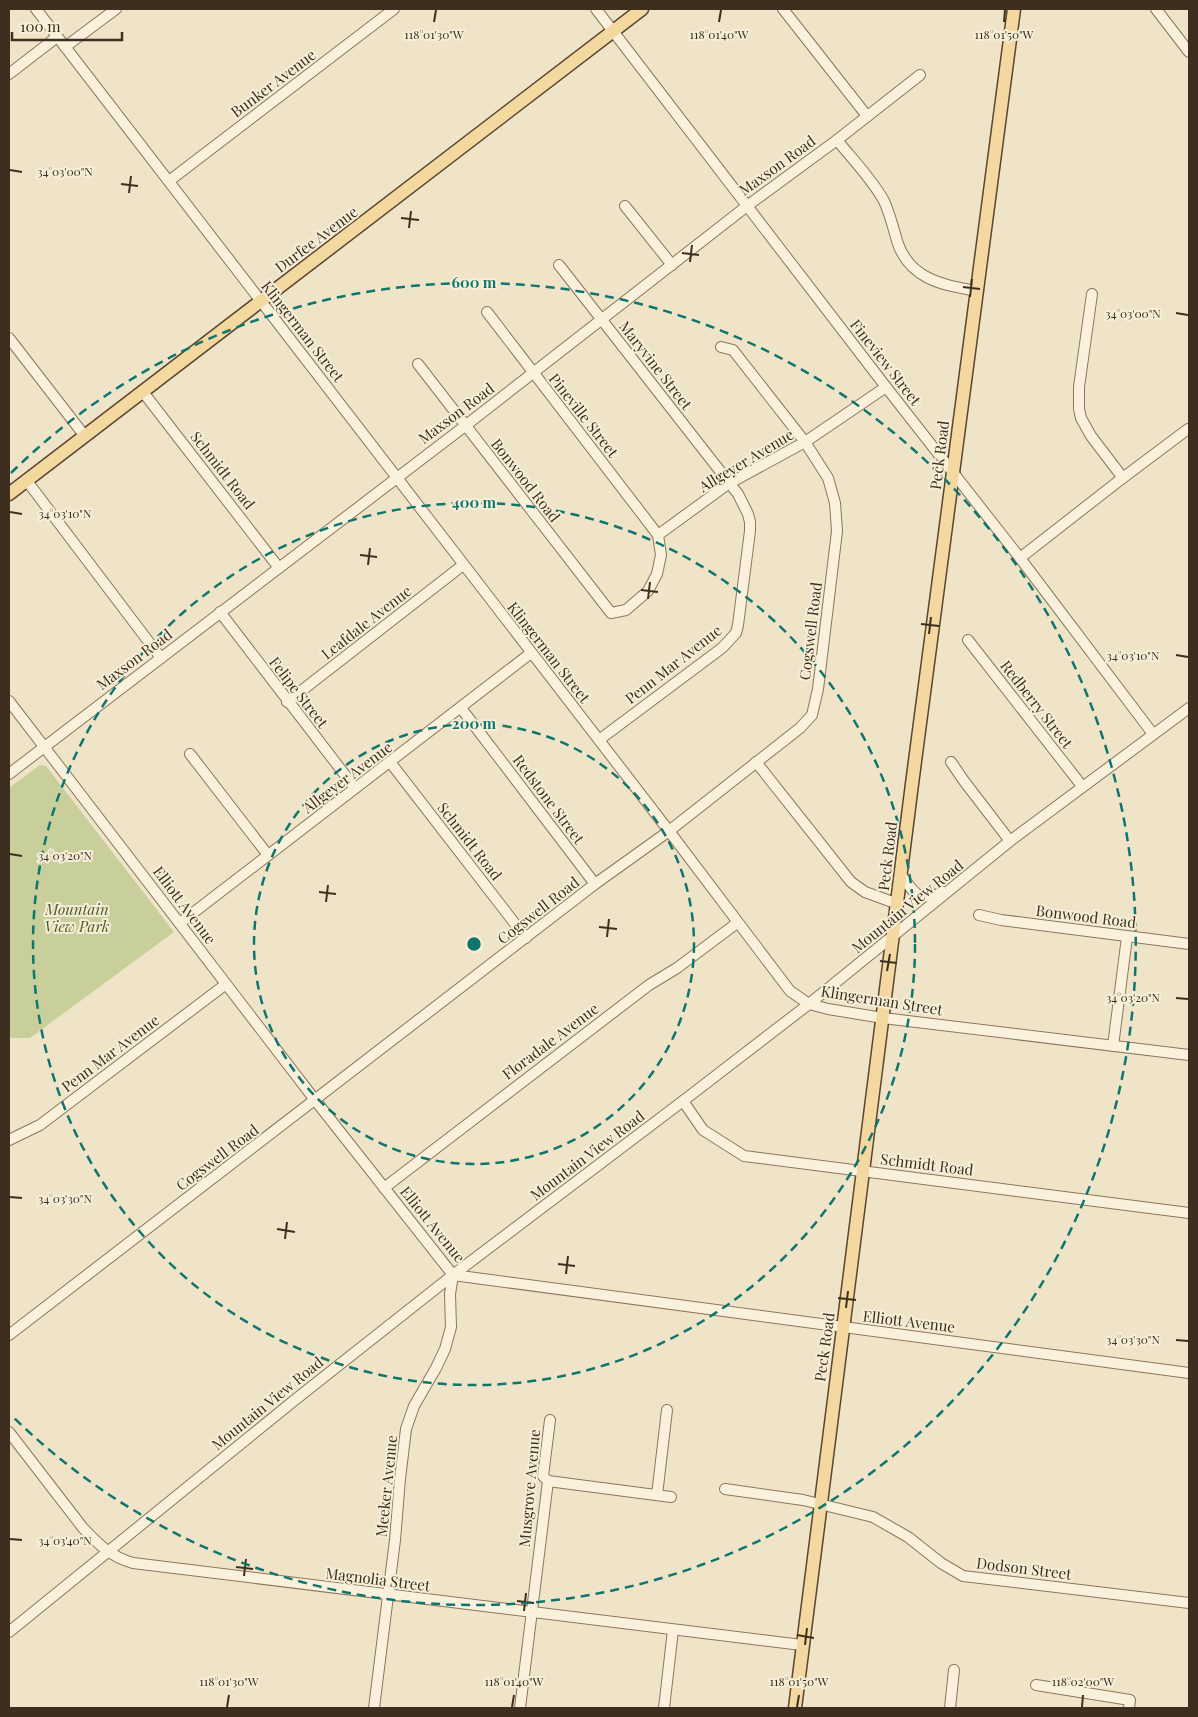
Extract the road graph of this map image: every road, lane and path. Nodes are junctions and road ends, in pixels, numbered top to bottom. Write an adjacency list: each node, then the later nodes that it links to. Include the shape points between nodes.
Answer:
1 (36, 9): 10 (street, Klingerman Street)
2 (116, 9): 11 (street)
3 (394, 9): 17 (street, Bunker Avenue)
4 (596, 9): 9 (street, Fineview Street)
5 (642, 9): 9 (main road, Durfee Avenue)
6 (783, 9): 15 (street)
7 (1014, 9): 22 (main road, Peck Road)
8 (1156, 9): 12 (street)
9 (613, 31): 19 (street, Fineview Street); 24 (main road, Durfee Avenue)
10 (57, 37): 11 (street, Klingerman Street); 13 (street)
11 (65, 47): 17 (street, Klingerman Street)
12 (1189, 52)
13 (9, 74)
14 (920, 74): 15 (street, Maxson Road)
15 (867, 116): 16 (street, Maxson Road)
16 (837, 140): 19 (street, Maxson Road); 22 (street, via 876,188 891,216 902,253 909,262 936,282)
17 (169, 181): 24 (street, Klingerman Street)
18 (625, 206): 21 (street)
19 (747, 206): 21 (street, Maxson Road); 31 (street, Fineview Street)
20 (559, 265): 26 (street, Maryvine Street)
21 (672, 265): 26 (street, Maxson Road)
22 (977, 291): 37 (main road, Peck Road)
23 (1092, 294): 39 (street, via 1079,409 1088,432)
24 (261, 301): 32 (main road, Durfee Avenue); 38 (street, Klingerman Street)
25 (487, 312): 30 (street, Pineville Street)
26 (602, 320): 30 (street, Maxson Road); 41 (street, Maryvine Street)
27 (9, 338): 35 (street)
28 (721, 347): 36 (street, via 733,350)
29 (418, 364): 33 (street, Bonwood Road)
30 (534, 373): 33 (street, Maxson Road); 43 (street, Pineville Street)
31 (886, 387): 36 (street, Allgeyer Avenue); 37 (street, Fineview Street)
32 (143, 392): 35 (main road, Durfee Avenue); 46 (street, Schmidt Road)
33 (465, 426): 38 (street, Maxson Road); 43 (street, Bonwood Road, via 611,613 626,610 648,591 657,574 661,555)
34 (1188, 429): 39 (street)
35 (84, 436): 40 (main road, Durfee Avenue)
36 (805, 442): 41 (street, Allgeyer Avenue); 60 (street, Cogswell Road, via 828,478 837,517 818,689 812,715)
37 (953, 472): 44 (street, Fineview Street); 68 (main road, Peck Road)
38 (396, 477): 45 (street, Klingerman Street); 46 (street, Maxson Road)
39 (1123, 478): 44 (street)
40 (26, 481): 42 (main road, Durfee Avenue); 50 (street)
41 (728, 484): 43 (street, Allgeyer Avenue); 56 (street, Penn Mar Avenue, via 738,494 750,522 736,633 722,648)
42 (9, 494)
43 (658, 535)
44 (1020, 558): 55 (street, Fineview Street)
45 (463, 565): 49 (street, Klingerman Street); 52 (street, Leafdale Avenue)
46 (279, 568): 47 (street, Maxson Road)
47 (220, 612): 50 (street, Maxson Road); 52 (street, Felipe Street)
48 (968, 640): 63 (street, Redberry Street)
49 (531, 653): 53 (street, Allgeyer Avenue); 56 (street, Klingerman Street)
50 (162, 658): 57 (street, Maxson Road)
51 (9, 701): 57 (street, Elliott Avenue)
52 (287, 702): 64 (street, Felipe Street)
53 (461, 708): 59 (street, Allgeyer Avenue); 69 (street, Redstone Street)
54 (1189, 708): 55 (street, Mountain View Road)
55 (1153, 734): 63 (street, Mountain View Road)
56 (599, 740): 65 (street, Klingerman Street)
57 (44, 747): 62 (street, Maxson Road); 73 (street, Elliott Avenue)
58 (190, 754): 67 (street)
59 (390, 762): 64 (street, Allgeyer Avenue); 77 (street, Schmidt Road)
60 (756, 762): 65 (street, Cogswell Road); 71 (street, via 851,882 865,892)
61 (951, 762): 66 (street)
62 (9, 774)
63 (1082, 786): 66 (street, Mountain View Road)
64 (356, 788): 67 (street, Allgeyer Avenue)
65 (669, 831): 69 (street, Cogswell Road); 74 (street, Klingerman Street)
66 (1010, 841): 70 (street, Mountain View Road)
67 (268, 855): 73 (street, Allgeyer Avenue)
68 (901, 875): 70 (street, via 922,897); 71 (main road, Peck Road)
69 (595, 884): 77 (street, Cogswell Road)
70 (954, 887): 75 (street, Mountain View Road)
71 (898, 904): 75 (main road, Peck Road)
72 (979, 915): 76 (street, Bonwood Road)
73 (180, 923): 79 (street, Elliott Avenue)
74 (737, 923): 80 (street, Klingerman Street, via 790,992); 88 (street, Floradale Avenue, via 649,985)
75 (894, 936): 80 (street, Mountain View Road); 81 (main road, Peck Road)
76 (1127, 936): 78 (street, Bonwood Road); 82 (street)
77 (526, 938): 84 (street, Cogswell Road)
78 (1189, 944)
79 (226, 984): 84 (street, Elliott Avenue); 86 (street, Penn Mar Avenue, via 40,1125)
80 (809, 1004): 81 (street, Klingerman Street); 85 (street, Mountain View Road)
81 (883, 1018): 82 (street, Klingerman Street); 87 (main road, Peck Road)
82 (1113, 1046): 83 (street, Klingerman Street)
83 (1189, 1055)
84 (315, 1100): 88 (street, Elliott Avenue); 92 (street, Cogswell Road)
85 (683, 1101): 87 (street, Schmidt Road, via 703,1130 744,1156); 90 (street, Mountain View Road)
86 (9, 1140)
87 (864, 1170): 89 (street, Schmidt Road); 91 (main road, Peck Road)
88 (384, 1188): 90 (street, Elliott Avenue)
89 (1189, 1213)
90 (453, 1275): 91 (street, Elliott Avenue); 102 (street, Mountain View Road); 103 (street, Meeker Avenue, via 451,1327 445,1349 414,1406 406,1429)
91 (844, 1328): 93 (street, Elliott Avenue); 101 (main road, Peck Road)
92 (9, 1335)
93 (1189, 1373)
94 (667, 1410): 99 (street)
95 (550, 1420): 97 (street, Musgrove Avenue, via 543,1476)
96 (9, 1432): 102 (street, Magnolia Street, via 83,1528)
97 (548, 1481): 99 (street); 105 (street, Musgrove Avenue)
98 (725, 1489): 101 (street, Dodson Street)
99 (657, 1495): 100 (street)
100 (671, 1496)
101 (820, 1505): 104 (street, Dodson Street, via 873,1517 963,1576); 108 (main road, Peck Road)
102 (106, 1551): 103 (street, Magnolia Street, via 123,1560 146,1565); 107 (street, Mountain View Road)
103 (389, 1595): 105 (street, Magnolia Street); 111 (street, Meeker Avenue)
104 (1189, 1603)
105 (532, 1612): 106 (street, Magnolia Street, via 627,1619); 112 (street, Musgrove Avenue)
106 (673, 1630): 108 (street, Magnolia Street); 113 (street)
107 (9, 1632)
108 (802, 1646): 114 (main road, Peck Road)
109 (954, 1670): 115 (street)
110 (1036, 1685): 116 (street, via 1130,1700)
111 (374, 1708)
112 (520, 1708)
113 (664, 1708)
114 (795, 1708)
115 (950, 1708)
116 (1129, 1708)

